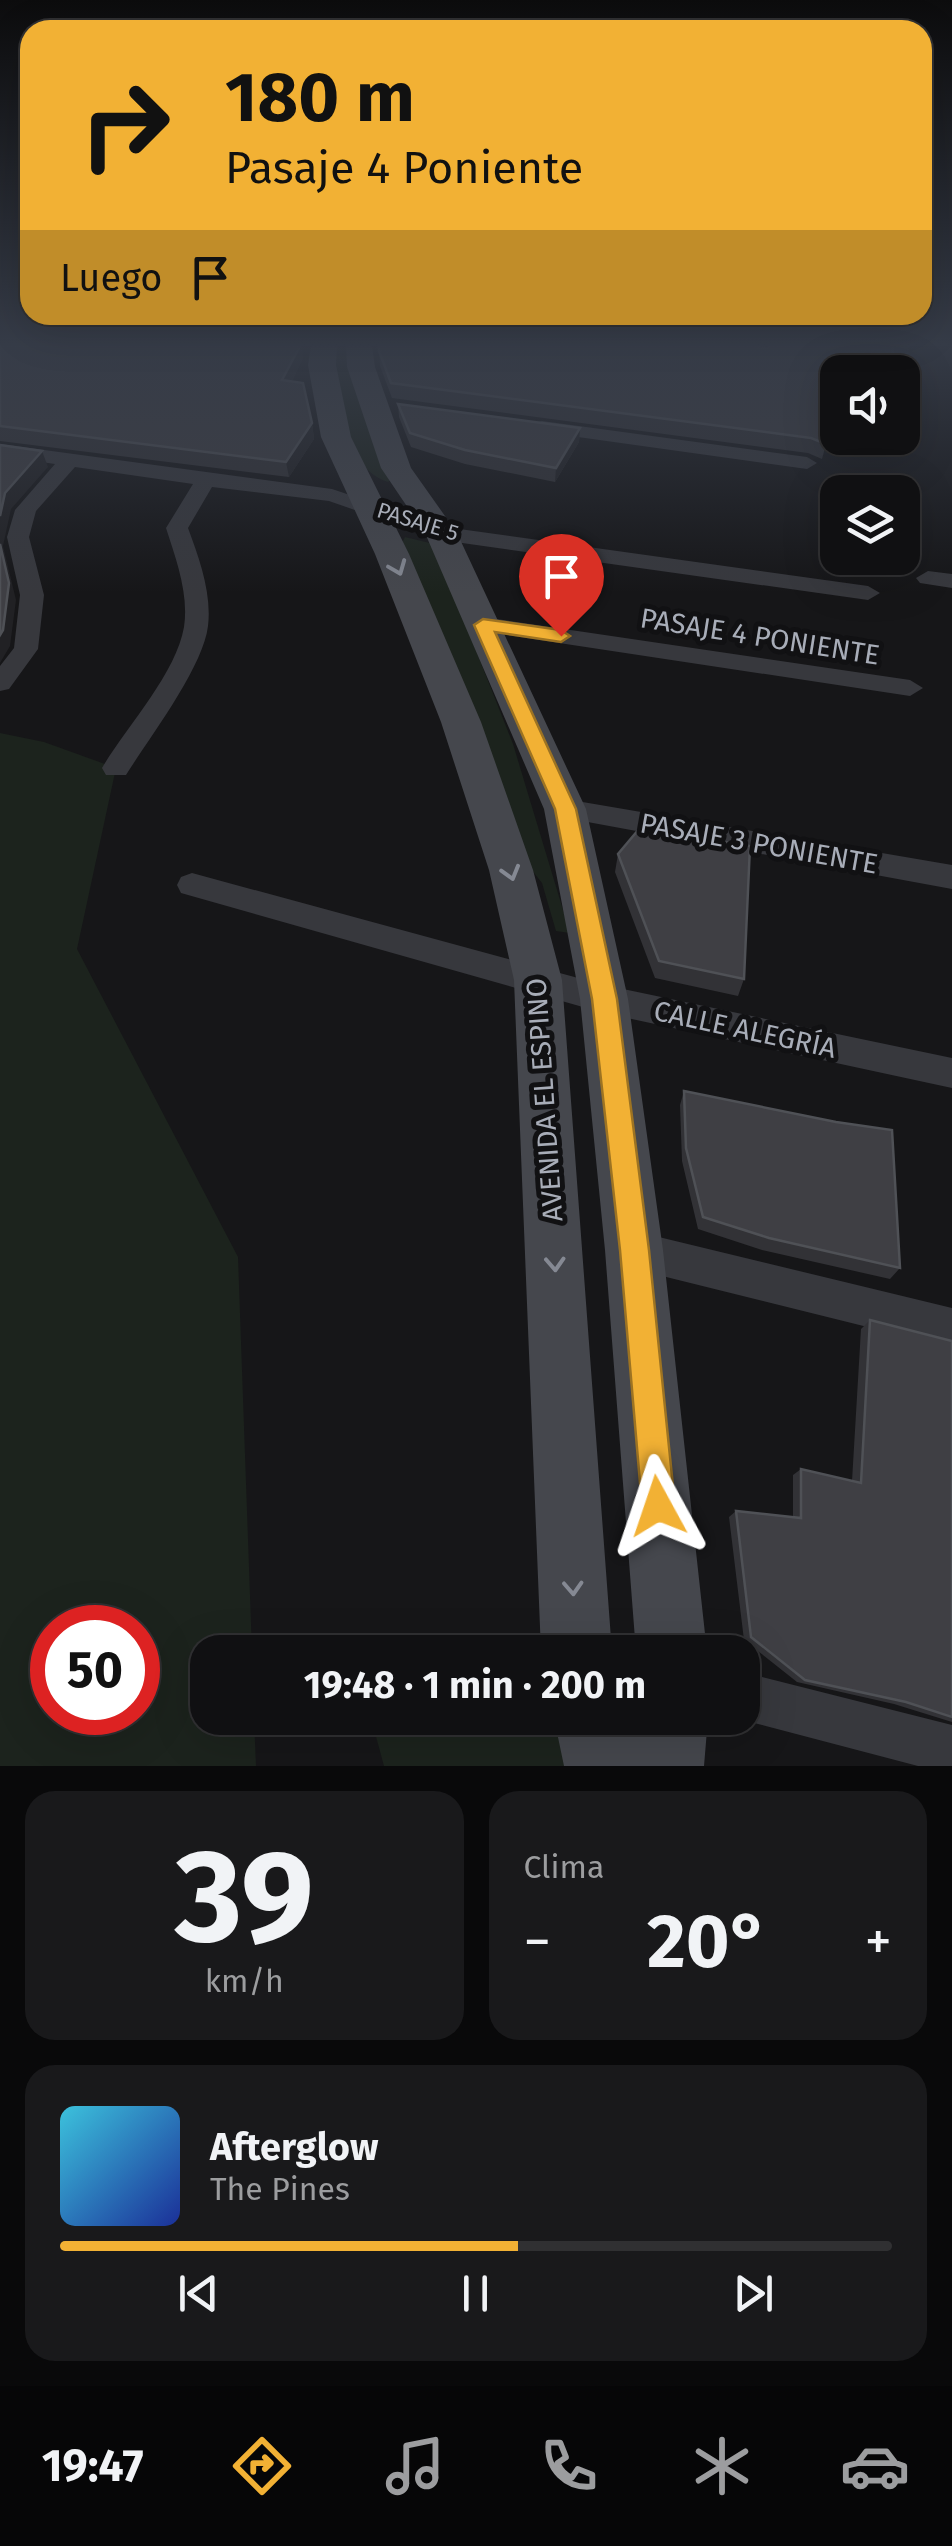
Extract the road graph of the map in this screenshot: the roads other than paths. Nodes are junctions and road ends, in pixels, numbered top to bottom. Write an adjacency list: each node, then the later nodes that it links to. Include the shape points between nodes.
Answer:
1 (334, 428): 8 (main road, AVENIDA EL ESPINO)
2 (388, 428): 9 (main road, via 396,468)
3 (553, 428): 6 (street)
4 (0, 450): 5 (street, PASAJE 5)
5 (70, 460): 7 (street, PASAJE 5); 12 (street, via 26,510 18,537 32,595 26,649)
6 (807, 462)
7 (206, 480): 8 (street, PASAJE 5); 14 (street, via 177,528 192,572 196,630)
8 (369, 506): 9 (street, PASAJE 5); 18 (main road, AVENIDA EL ESPINO, one-way to 18, via 461,722 511,870)
9 (441, 533): 10 (street, PASAJE 5); 11 (main road)
10 (868, 593)
11 (483, 625): 13 (street, PASAJE 4 PONIENTE); 15 (main road)
12 (0, 683)
13 (910, 688)
14 (116, 768)
15 (565, 809): 16 (street, PASAJE 3 PONIENTE); 19 (main road)
16 (952, 877)
17 (192, 885): 18 (street, CALLE ALEGRÍA)
18 (538, 980): 19 (street, CALLE ALEGRÍA); 23 (main road, AVENIDA EL ESPINO, one-way to 23)
19 (604, 999): 20 (street, CALLE ALEGRÍA); 21 (main road)
20 (952, 1073)
21 (634, 1250): 22 (street); 24 (main road)
22 (952, 1328)
23 (576, 1635)
24 (670, 1635)
25 (760, 1701): 28 (street)
26 (594, 1735): 29 (main road)
27 (669, 1735): 30 (main road)
28 (952, 1750)
29 (602, 1766)
30 (666, 1766)

